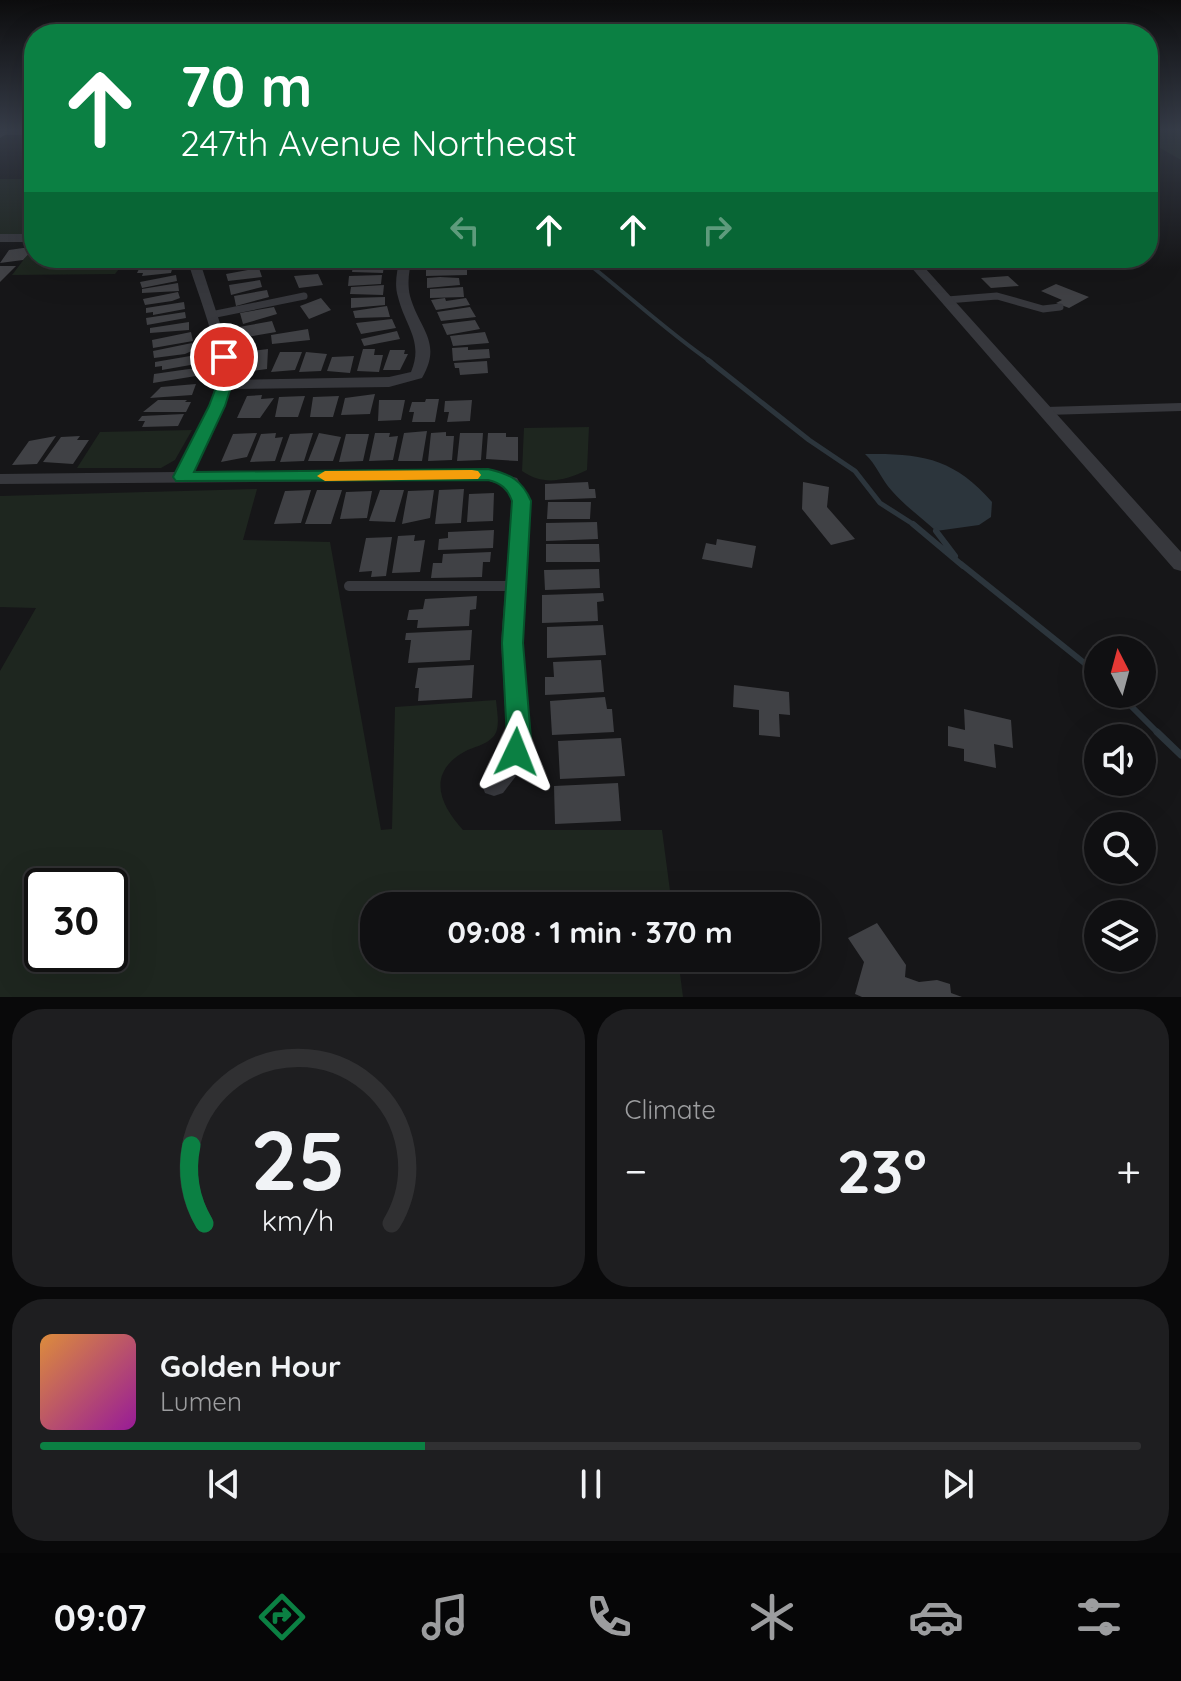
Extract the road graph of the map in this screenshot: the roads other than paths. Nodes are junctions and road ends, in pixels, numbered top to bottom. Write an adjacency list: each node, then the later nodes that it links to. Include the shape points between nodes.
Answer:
1 (0, 238): 2 (street)
2 (24, 238)
3 (196, 268): 9 (street)
4 (404, 268): 10 (street, via 405,295 426,346 417,375 389,382)
5 (918, 268): 7 (street)
6 (304, 296): 9 (lane)
7 (947, 300): 8 (lane, via 997,296 1043,309); 12 (street)
8 (1060, 307)
9 (211, 315): 10 (street, via 224,357)
10 (223, 385): 13 (street)
11 (1181, 407): 12 (lane)
12 (1046, 411): 15 (street)
13 (182, 477): 14 (street); 17 (street, via 488,475 511,482 521,501)
14 (0, 479)
15 (1181, 564)
16 (349, 586): 17 (lane)
17 (515, 586): 18 (street, via 512,643 519,739)
18 (494, 785)

